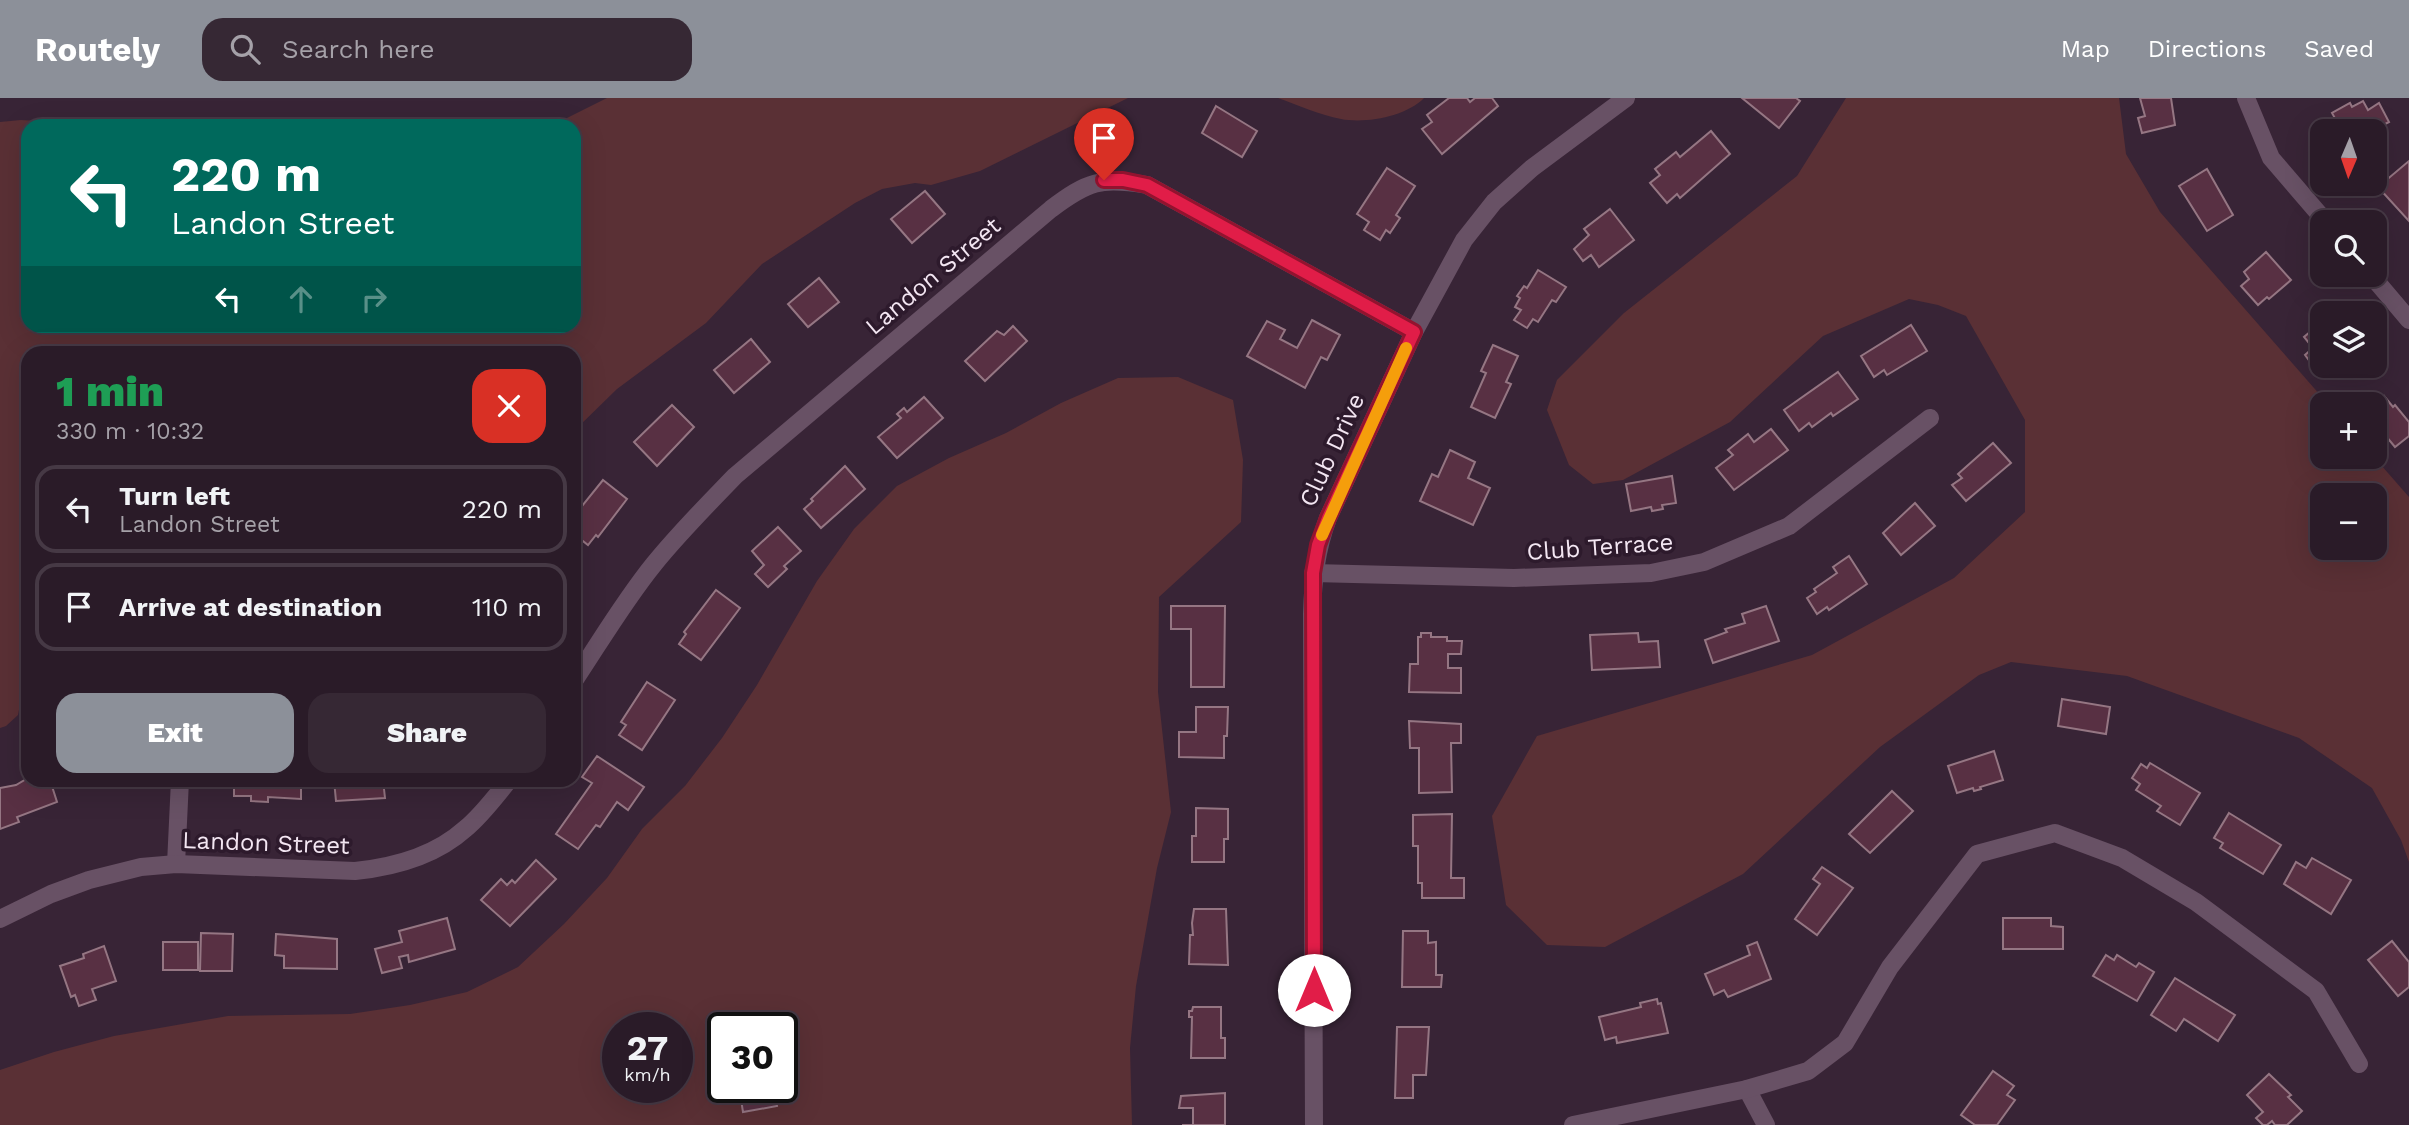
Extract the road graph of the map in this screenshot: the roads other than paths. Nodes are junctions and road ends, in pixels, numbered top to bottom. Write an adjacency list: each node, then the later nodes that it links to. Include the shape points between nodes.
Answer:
1 (1626, 98): 6 (street, Club Drive, via 1494,202 1465,240)
2 (2246, 98): 3 (street, via 2270,158)
3 (2316, 210)
4 (2381, 287): 5 (street)
5 (2409, 320)
6 (1414, 332): 8 (street, Club Drive, via 1328,518); 9 (street, Landon Street, via 1147,185 1104,180 1082,187 735,476 654,564)
7 (1930, 418): 8 (street, Club Terrace, via 1789,526 1704,562 1651,573 1528,577)
8 (1313, 573): 16 (street, Club Drive)
9 (581, 670)
10 (180, 787): 12 (street)
11 (503, 787): 12 (street, Landon Street, via 465,830 412,859 383,868 355,871)
12 (176, 864): 13 (street, Landon Street, via 89,880)
13 (0, 919)
14 (2359, 1064): 15 (street, via 2316,991 2196,902 2122,858 2055,834 1977,854 1890,967 1845,1043 1808,1071)
15 (1747, 1089): 17 (street); 18 (street)
16 (1314, 1125)
17 (1573, 1125)
18 (1766, 1125)

